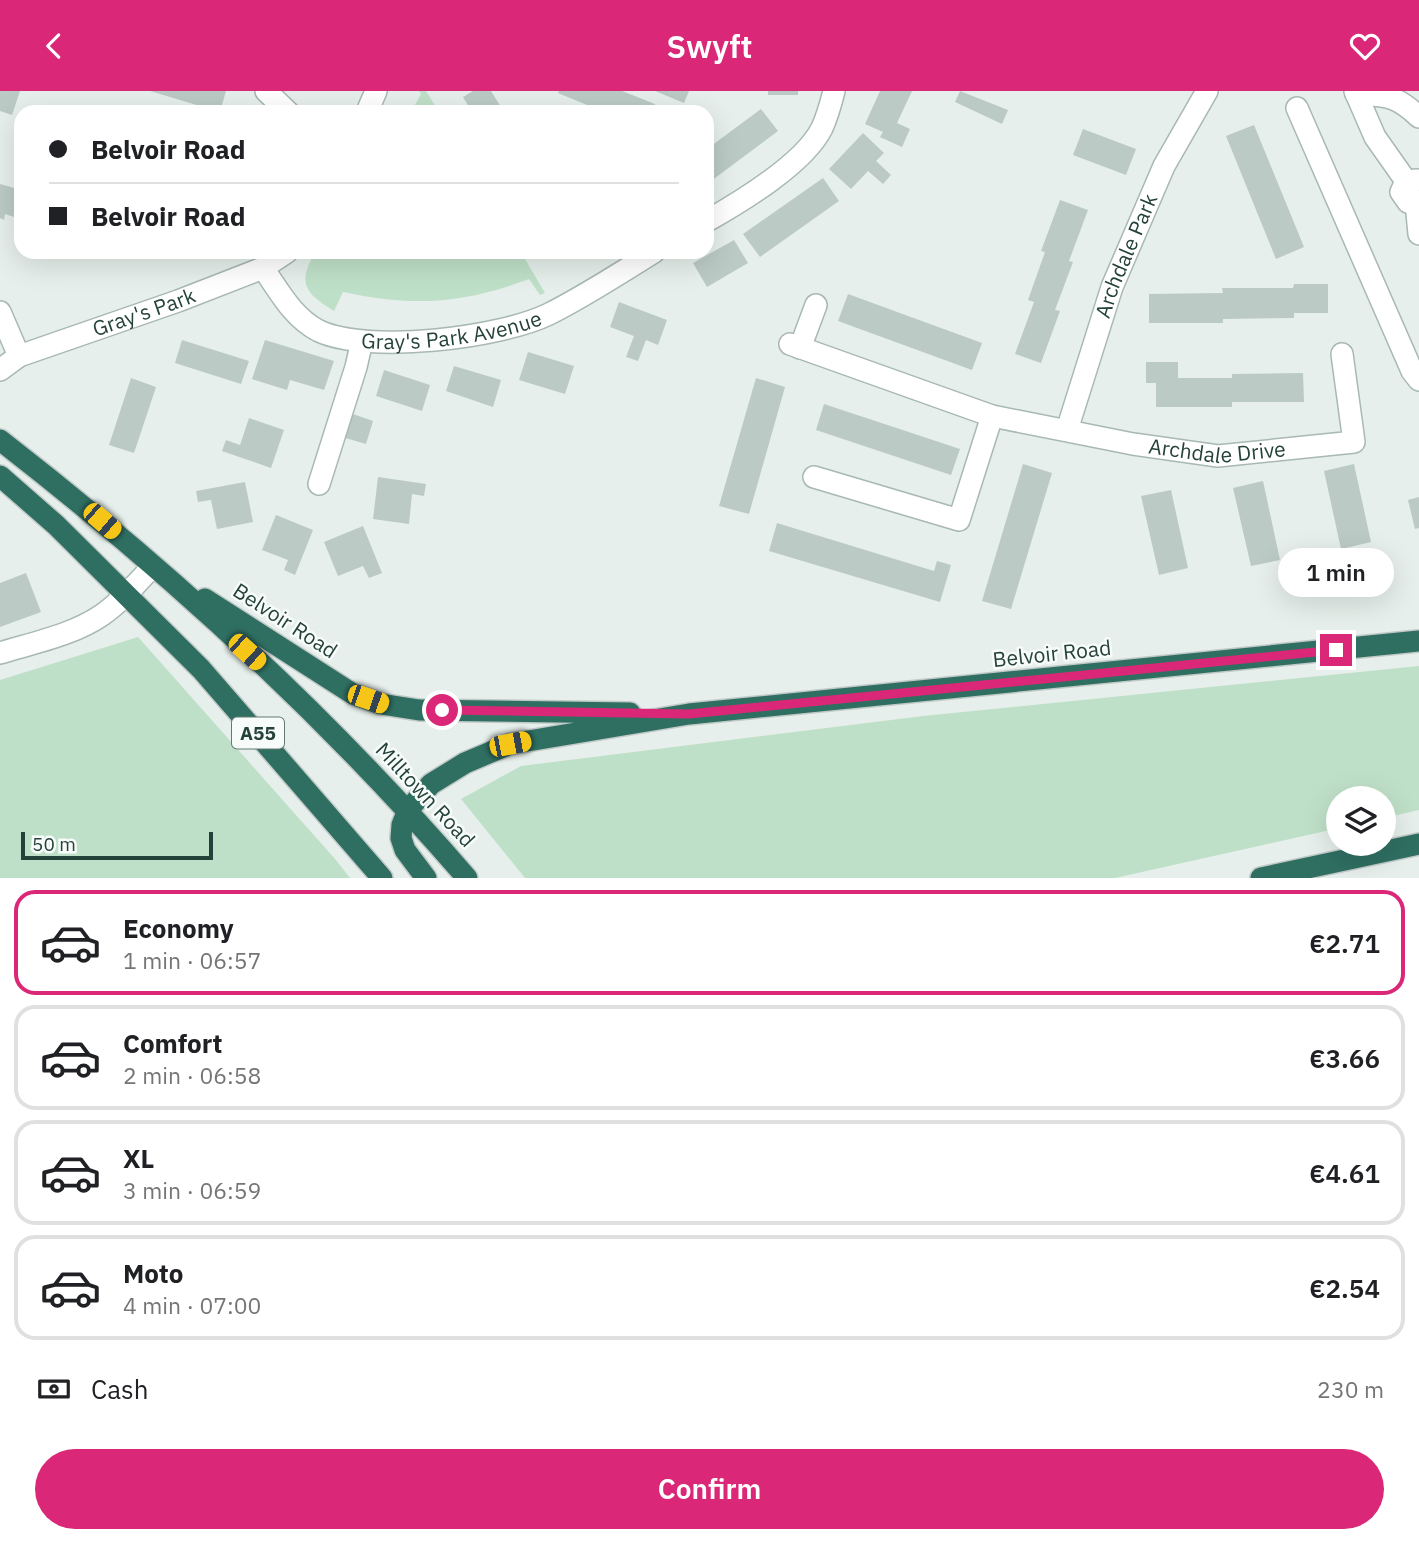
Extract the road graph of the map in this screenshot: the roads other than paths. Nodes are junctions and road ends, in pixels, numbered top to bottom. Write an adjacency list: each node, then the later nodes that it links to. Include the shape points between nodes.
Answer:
1 (267, 91): 5 (street)
2 (834, 91): 10 (street, via 821,128 804,152)
3 (1206, 91): 23 (street, Archdale Park, via 1164,166 1112,287)
4 (1355, 92): 7 (street, via 1403,102); 8 (street, via 1375,137)
5 (281, 105)
6 (1297, 108): 21 (street)
7 (1419, 117)
8 (1412, 181): 9 (street, via 1401,188 1402,196 1408,202)
9 (1418, 202): 11 (street)
10 (714, 216)
11 (1419, 234)
12 (276, 259): 14 (street, Gray's Park)
13 (642, 259): 17 (street, Gray's Park Avenue, via 547,315 489,332 436,340)
14 (263, 268): 17 (street, Gray's Park Avenue, via 294,313 319,330); 19 (street, Gray's Park)
15 (816, 305): 22 (street, Archdale Drive, via 795,346)
16 (0, 312): 19 (street)
17 (362, 341): 27 (street)
18 (1342, 354): 23 (street, Archdale Drive, via 1354,442 1218,456)
19 (19, 356): 20 (street, Gray's Park)
20 (0, 370)
21 (1419, 380)
22 (992, 416): 23 (street, Archdale Drive); 26 (street, via 959,520)
23 (1067, 430)
24 (0, 440): 28 (highway, Milltown Road / A55)
25 (0, 476): 29 (highway, A55)
26 (814, 477)
27 (319, 484)
28 (153, 566): 29 (street); 32 (highway, Belvoir Road / A55, via 354,694 382,703 419,710); 33 (highway, Milltown Road / A55, via 266,669)
29 (127, 593): 31 (street, via 100,617); 35 (highway, A55, via 201,669)
30 (1419, 641): 32 (highway, Belvoir Road / A55)
31 (0, 653)
32 (689, 714): 33 (highway, Belvoir Road / A55, via 510,744 431,784)
33 (408, 810): 36 (highway, via 401,838); 37 (highway, Milltown Road / A55)
34 (1419, 844): 38 (highway)
35 (382, 878)
36 (426, 878)
37 (467, 878)
38 (1261, 878)

